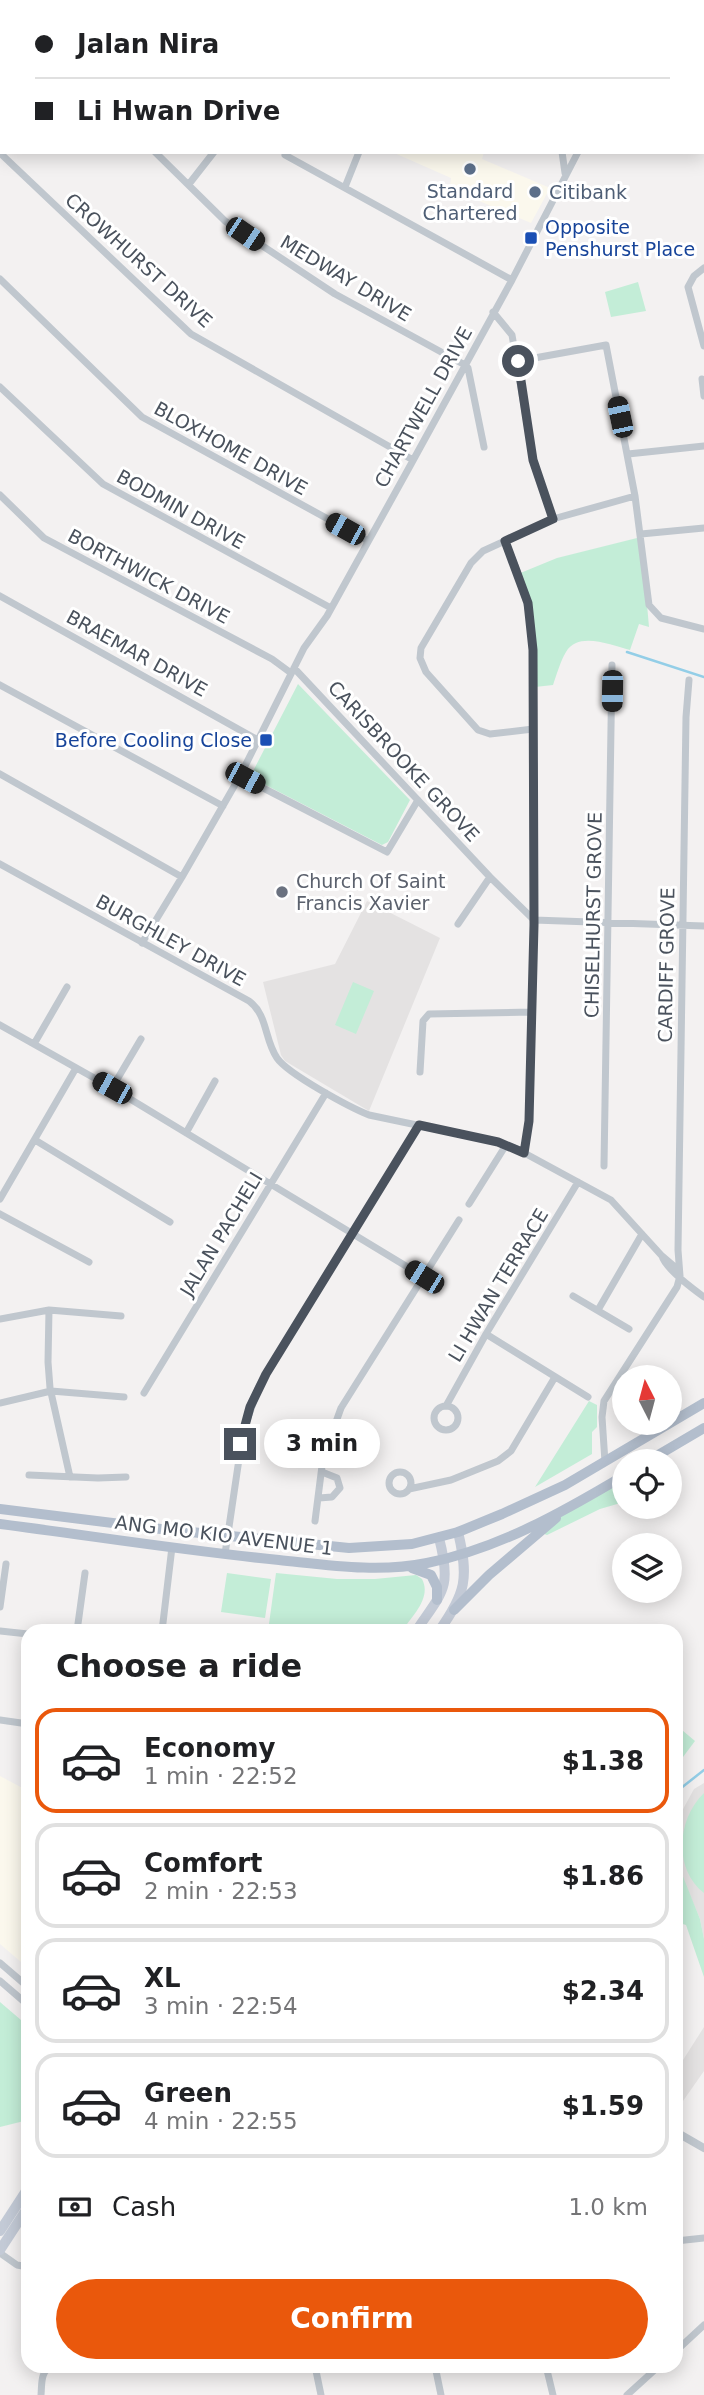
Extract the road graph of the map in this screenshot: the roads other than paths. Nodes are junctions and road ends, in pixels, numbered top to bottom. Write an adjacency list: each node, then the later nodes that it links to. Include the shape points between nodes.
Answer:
1 (1, 154): 24 (street, CROWHURST DRIVE, via 191,334)
2 (157, 154): 9 (street, MEDWAY DRIVE)
3 (212, 154): 9 (street)
4 (358, 154): 10 (street)
5 (563, 154): 8 (street)
6 (577, 154): 8 (street, CHARTWELL DRIVE)
7 (285, 155): 10 (street)
8 (565, 177): 13 (street, CHARTWELL DRIVE)
9 (189, 184): 17 (street, MEDWAY DRIVE, via 225,220 335,294)
10 (345, 187): 13 (street)
11 (704, 268): 15 (street, via 688,287)
12 (0, 279): 30 (street, BLOXHOME DRIVE, via 142,417)
13 (512, 280): 14 (street, CHARTWELL DRIVE)
14 (493, 313): 16 (street, via 512,335); 17 (street, CHARTWELL DRIVE)
15 (704, 346)
16 (518, 361): 23 (street, via 606,345); 27 (street, via 533,460)
17 (464, 365): 22 (street); 24 (street, CHARTWELL DRIVE)
18 (702, 379): 20 (street)
19 (0, 387): 33 (street, BODMIN DRIVE, via 103,484)
20 (704, 396)
21 (704, 446): 23 (street)
22 (484, 447)
23 (628, 454): 26 (street)
24 (414, 460): 30 (street, CHARTWELL DRIVE)
25 (0, 495): 36 (street, BORTHWICK DRIVE, via 44,538)
26 (635, 496): 27 (street); 29 (street)
27 (553, 519): 31 (street)
28 (704, 528): 29 (street)
29 (640, 534): 34 (street, via 652,611 661,618)
30 (368, 541): 33 (street, CHARTWELL DRIVE)
31 (505, 541): 39 (street, via 531,613); 39 (street, via 483,551 471,563 423,643 420,658 426,672 478,730 490,734)
32 (0, 596): 40 (street, BRAEMAR DRIVE)
33 (331, 608): 36 (street, CHARTWELL DRIVE)
34 (704, 629)
35 (612, 665): 49 (street, CHISELHURST GROVE)
36 (293, 671): 40 (street, CHARTWELL DRIVE); 43 (street, CARISBROOKE GROVE)
37 (688, 680): 51 (street, CARDIFF GROVE)
38 (0, 685): 44 (street)
39 (533, 729): 48 (street)
40 (258, 740): 42 (street, CHARTWELL DRIVE)
41 (0, 774): 46 (street)
42 (240, 776): 43 (street, via 387,852); 44 (street, CHARTWELL DRIVE)
43 (418, 800): 47 (street, CARISBROOKE GROVE)
44 (222, 806): 46 (street, CHARTWELL DRIVE)
45 (0, 864): 53 (street, BURGHLEY DRIVE)
46 (182, 877): 53 (street, CHARTWELL DRIVE)
47 (490, 877): 48 (street, CARISBROOKE GROVE); 50 (street)
48 (534, 920): 49 (street); 55 (street)
49 (610, 923): 51 (street); 69 (street, CHISELHURST GROVE)
50 (458, 924)
51 (683, 926): 52 (street); 79 (street, CARDIFF GROVE)
52 (704, 926)
53 (142, 943): 63 (street, BURGHLEY DRIVE, via 254,1004 278,1059)
54 (67, 987): 58 (street)
55 (531, 1012): 60 (street, via 429,1014 423,1021); 68 (street)
56 (0, 1025): 58 (street)
57 (141, 1038): 62 (street)
58 (34, 1044): 59 (street)
59 (76, 1068): 62 (street); 66 (street)
60 (420, 1072)
61 (215, 1081): 65 (street)
62 (112, 1088): 65 (street)
63 (326, 1093): 64 (street, BURGHLEY DRIVE, via 369,1115); 71 (street, JALAN PACHELI)
64 (419, 1125): 67 (street, BURGHLEY DRIVE); 77 (street)
65 (186, 1133): 71 (street)
66 (35, 1140): 72 (street); 76 (street)
67 (506, 1144): 68 (street, BURGHLEY DRIVE); 73 (street)
68 (524, 1153): 70 (street, BURGHLEY DRIVE)
69 (604, 1166)
70 (578, 1182): 78 (street, BURGHLEY DRIVE, via 617,1205); 91 (street, LI HWAN TERRACE)
71 (270, 1183): 77 (street); 94 (street, JALAN PACHELI)
72 (0, 1199)
73 (469, 1204)
74 (0, 1214): 81 (street)
75 (459, 1220): 83 (street)
76 (170, 1222)
77 (353, 1232): 83 (street); 115 (street, via 250,1407 240,1444)
78 (642, 1234): 80 (street, BURGHLEY DRIVE); 87 (street)
79 (678, 1250): 80 (street); 82 (street, CARDIFF GROVE)
80 (662, 1256): 82 (street, BURGHLEY DRIVE)
81 (89, 1262)
82 (680, 1276): 85 (street, BURGHLEY DRIVE); 102 (street, CARDIFF GROVE, via 604,1401)
83 (424, 1277): 103 (street, via 341,1408 327,1442)
84 (573, 1296): 87 (street)
85 (704, 1297)
86 (49, 1310): 88 (street); 89 (street); 93 (street)
87 (598, 1310): 90 (street)
88 (121, 1316)
89 (0, 1319)
90 (629, 1329)
91 (486, 1334): 92 (street); 99 (street, LI HWAN TERRACE)
92 (555, 1377): 96 (street); 108 (street, via 511,1451 498,1461 451,1480)
93 (51, 1391): 95 (street); 97 (street); 105 (street)
94 (144, 1393)
95 (124, 1397)
96 (588, 1397)
97 (0, 1403)
98 (704, 1403): 102 (main road, ANG MO KIO AVENUE 1)
99 (446, 1406)
100 (704, 1428): 101 (main road)
101 (668, 1449)
102 (605, 1462): 114 (main road, ANG MO KIO AVENUE 1, via 565,1485)
103 (322, 1472): 109 (street); 109 (street, via 337,1478 340,1488 332,1497)
104 (29, 1475): 105 (street)
105 (70, 1477): 106 (street)
106 (126, 1477)
107 (612, 1482): 110 (main road)
108 (409, 1489)
109 (319, 1498): 112 (street)
110 (572, 1504): 119 (main road, ANG MO KIO AVENUE 1, via 519,1533); 126 (main road)
111 (0, 1509): 115 (main road, ANG MO KIO AVENUE 1)
112 (315, 1521)
113 (0, 1524): 117 (main road, ANG MO KIO AVENUE 1)
114 (458, 1532): 116 (main road, ANG MO KIO AVENUE 1); 119 (main road)
115 (229, 1534): 116 (main road, ANG MO KIO AVENUE 1, via 349,1548 392,1547); 118 (street)
116 (439, 1538): 120 (main road)
117 (172, 1547): 118 (main road, ANG MO KIO AVENUE 1); 128 (street)
118 (225, 1554): 122 (main road, ANG MO KIO AVENUE 1, via 348,1567)
119 (463, 1554): 120 (main road, ANG MO KIO AVENUE 1); 126 (main road, via 464,1584)
120 (444, 1559): 122 (main road, ANG MO KIO AVENUE 1); 124 (main road, via 445,1584)
121 (6, 1564): 125 (street)
122 (403, 1567): 124 (main road, via 431,1575)
123 (85, 1573): 127 (street)
124 (437, 1600): 129 (main road)
125 (0, 1607)
126 (454, 1610): 130 (main road)
127 (79, 1624)
128 (163, 1624)
129 (421, 1624)
130 (444, 1624)
131 (0, 1630): 132 (street)
132 (21, 1633)
133 (0, 1720): 134 (street)
134 (21, 1723)
135 (0, 1963): 137 (street)
136 (0, 1981): 138 (street)
137 (21, 1981)
138 (21, 1999)
139 (683, 2136): 140 (street)
140 (704, 2148)
141 (21, 2199): 143 (main road)
142 (21, 2218): 146 (main road)
143 (0, 2231)
144 (704, 2238): 145 (street)
145 (683, 2240)
146 (0, 2251): 147 (street)
147 (21, 2266)
148 (704, 2325): 149 (street)
149 (683, 2344)
150 (45, 2373): 155 (street)
151 (316, 2373): 156 (street)
152 (436, 2373): 157 (street)
153 (548, 2373): 158 (street)
154 (651, 2373): 159 (street)
155 (41, 2395)
156 (321, 2395)
157 (441, 2395)
158 (553, 2395)
159 (627, 2395)

